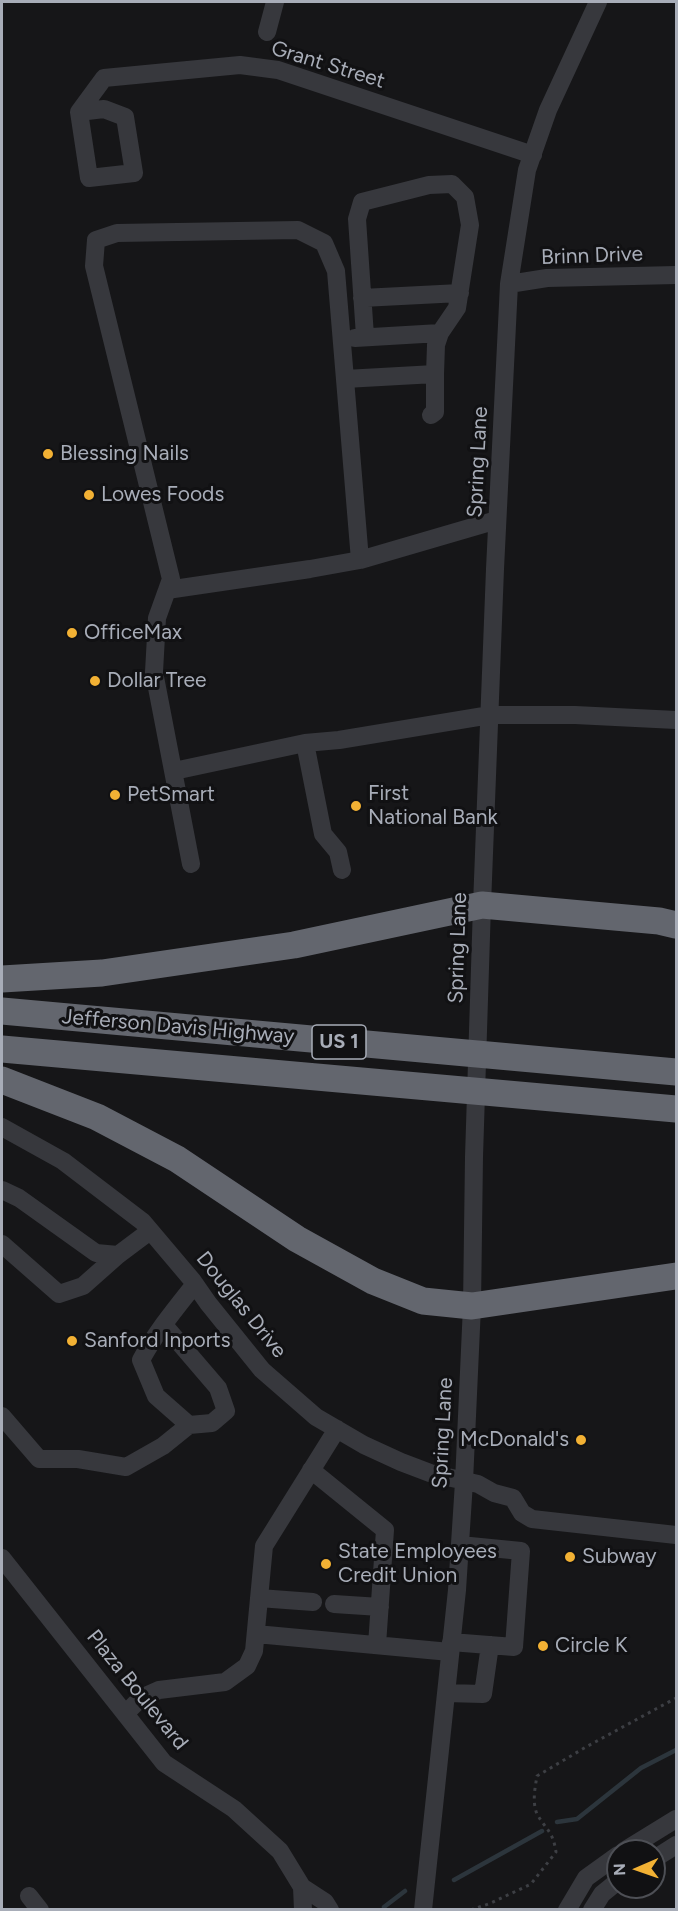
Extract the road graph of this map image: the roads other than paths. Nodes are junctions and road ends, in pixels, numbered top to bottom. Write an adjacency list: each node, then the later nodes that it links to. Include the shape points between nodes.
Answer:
1 (275, 2): 3 (street)
2 (598, 2): 5 (street, Spring Lane, via 548,110)
3 (267, 32)
4 (79, 112): 5 (street, Grant Street, via 104,78 240,65 279,70)
5 (532, 155): 7 (street, Spring Lane)
6 (676, 275): 7 (street, Brinn Drive, via 548,278)
7 (509, 284): 16 (street, Spring Lane)
8 (460, 293): 9 (street); 9 (street, via 470,225 465,197 452,184 429,185 363,202 357,219); 10 (street, via 458,308)
9 (362, 298): 11 (street)
10 (440, 333): 11 (street); 13 (street)
11 (365, 336): 12 (street)
12 (342, 339): 14 (street); 18 (street, via 336,271 324,243 298,230 117,233 96,240 94,266 171,579)
13 (435, 374): 14 (street); 15 (street, via 435,412)
14 (345, 380): 17 (street)
15 (431, 415)
16 (497, 520): 17 (street); 19 (street, Spring Lane)
17 (360, 560): 18 (street)
18 (167, 590): 22 (street, via 157,618 154,672)
19 (490, 715): 20 (street); 21 (street); 25 (street, Spring Lane)
20 (676, 720)
21 (305, 743): 22 (street); 24 (street, via 323,834 338,852)
22 (174, 771): 23 (street)
23 (191, 864)
24 (342, 870)
25 (482, 905): 26 (highway, via 659,921); 27 (highway, via 294,945 102,973); 40 (street, Spring Lane)
26 (676, 926)
27 (2, 979)
28 (2, 1011): 30 (highway, Jefferson Davis Highway / US 1)
29 (2, 1049): 32 (highway, Jefferson Davis Highway / US 1)
30 (676, 1072)
31 (2, 1080): 40 (highway, via 97,1117 177,1159 297,1239 372,1281 423,1301)
32 (676, 1109)
33 (2, 1127): 35 (street, Douglas Drive, via 63,1161)
34 (2, 1190): 37 (street, via 96,1253)
35 (150, 1231): 37 (street); 39 (street, Douglas Drive)
36 (2, 1244): 37 (street, via 59,1294 83,1286)
37 (118, 1256)
38 (676, 1276): 40 (highway)
39 (195, 1284): 41 (street); 44 (street, Douglas Drive, via 262,1370 316,1417)
40 (472, 1306): 46 (street, Spring Lane)
41 (164, 1325): 43 (street, via 141,1359 156,1396); 43 (street, via 218,1388 225,1411 212,1423)
42 (2, 1416): 43 (street, via 39,1459 78,1459 126,1467 163,1446)
43 (189, 1425)
44 (337, 1429): 45 (street); 46 (street, Douglas Drive, via 401,1462)
45 (311, 1470): 50 (street, via 264,1546); 53 (street, via 385,1530)
46 (464, 1482): 47 (street, Douglas Drive, via 513,1498 522,1513 532,1519); 48 (street, Spring Lane)
47 (676, 1535)
48 (460, 1545): 56 (street, via 521,1551 514,1647); 57 (street, Spring Lane)
49 (2, 1557): 59 (street, Plaza Boulevard)
50 (259, 1598): 51 (street); 54 (street)
51 (313, 1602)
52 (334, 1604): 53 (street)
53 (380, 1607): 55 (street)
54 (256, 1634): 55 (street); 59 (street, via 254,1652 247,1666 235,1676 225,1682 159,1690 141,1698)
55 (377, 1645): 57 (street)
56 (490, 1645): 57 (street); 58 (street, via 483,1694)
57 (451, 1647): 58 (street, Spring Lane)
58 (446, 1693): 67 (street, Spring Lane)
59 (125, 1714): 63 (street, Plaza Boulevard, via 164,1763 234,1809 280,1851)
60 (676, 1819): 61 (street)
61 (644, 1839)
62 (606, 1864): 68 (street, via 586,1878)
63 (302, 1887): 65 (street, Plaza Boulevard); 66 (street, Plaza Boulevard, via 325,1902)
64 (606, 1891): 69 (street)
65 (303, 1910)
66 (330, 1910)
67 (423, 1910)
68 (567, 1910)
69 (592, 1910)

